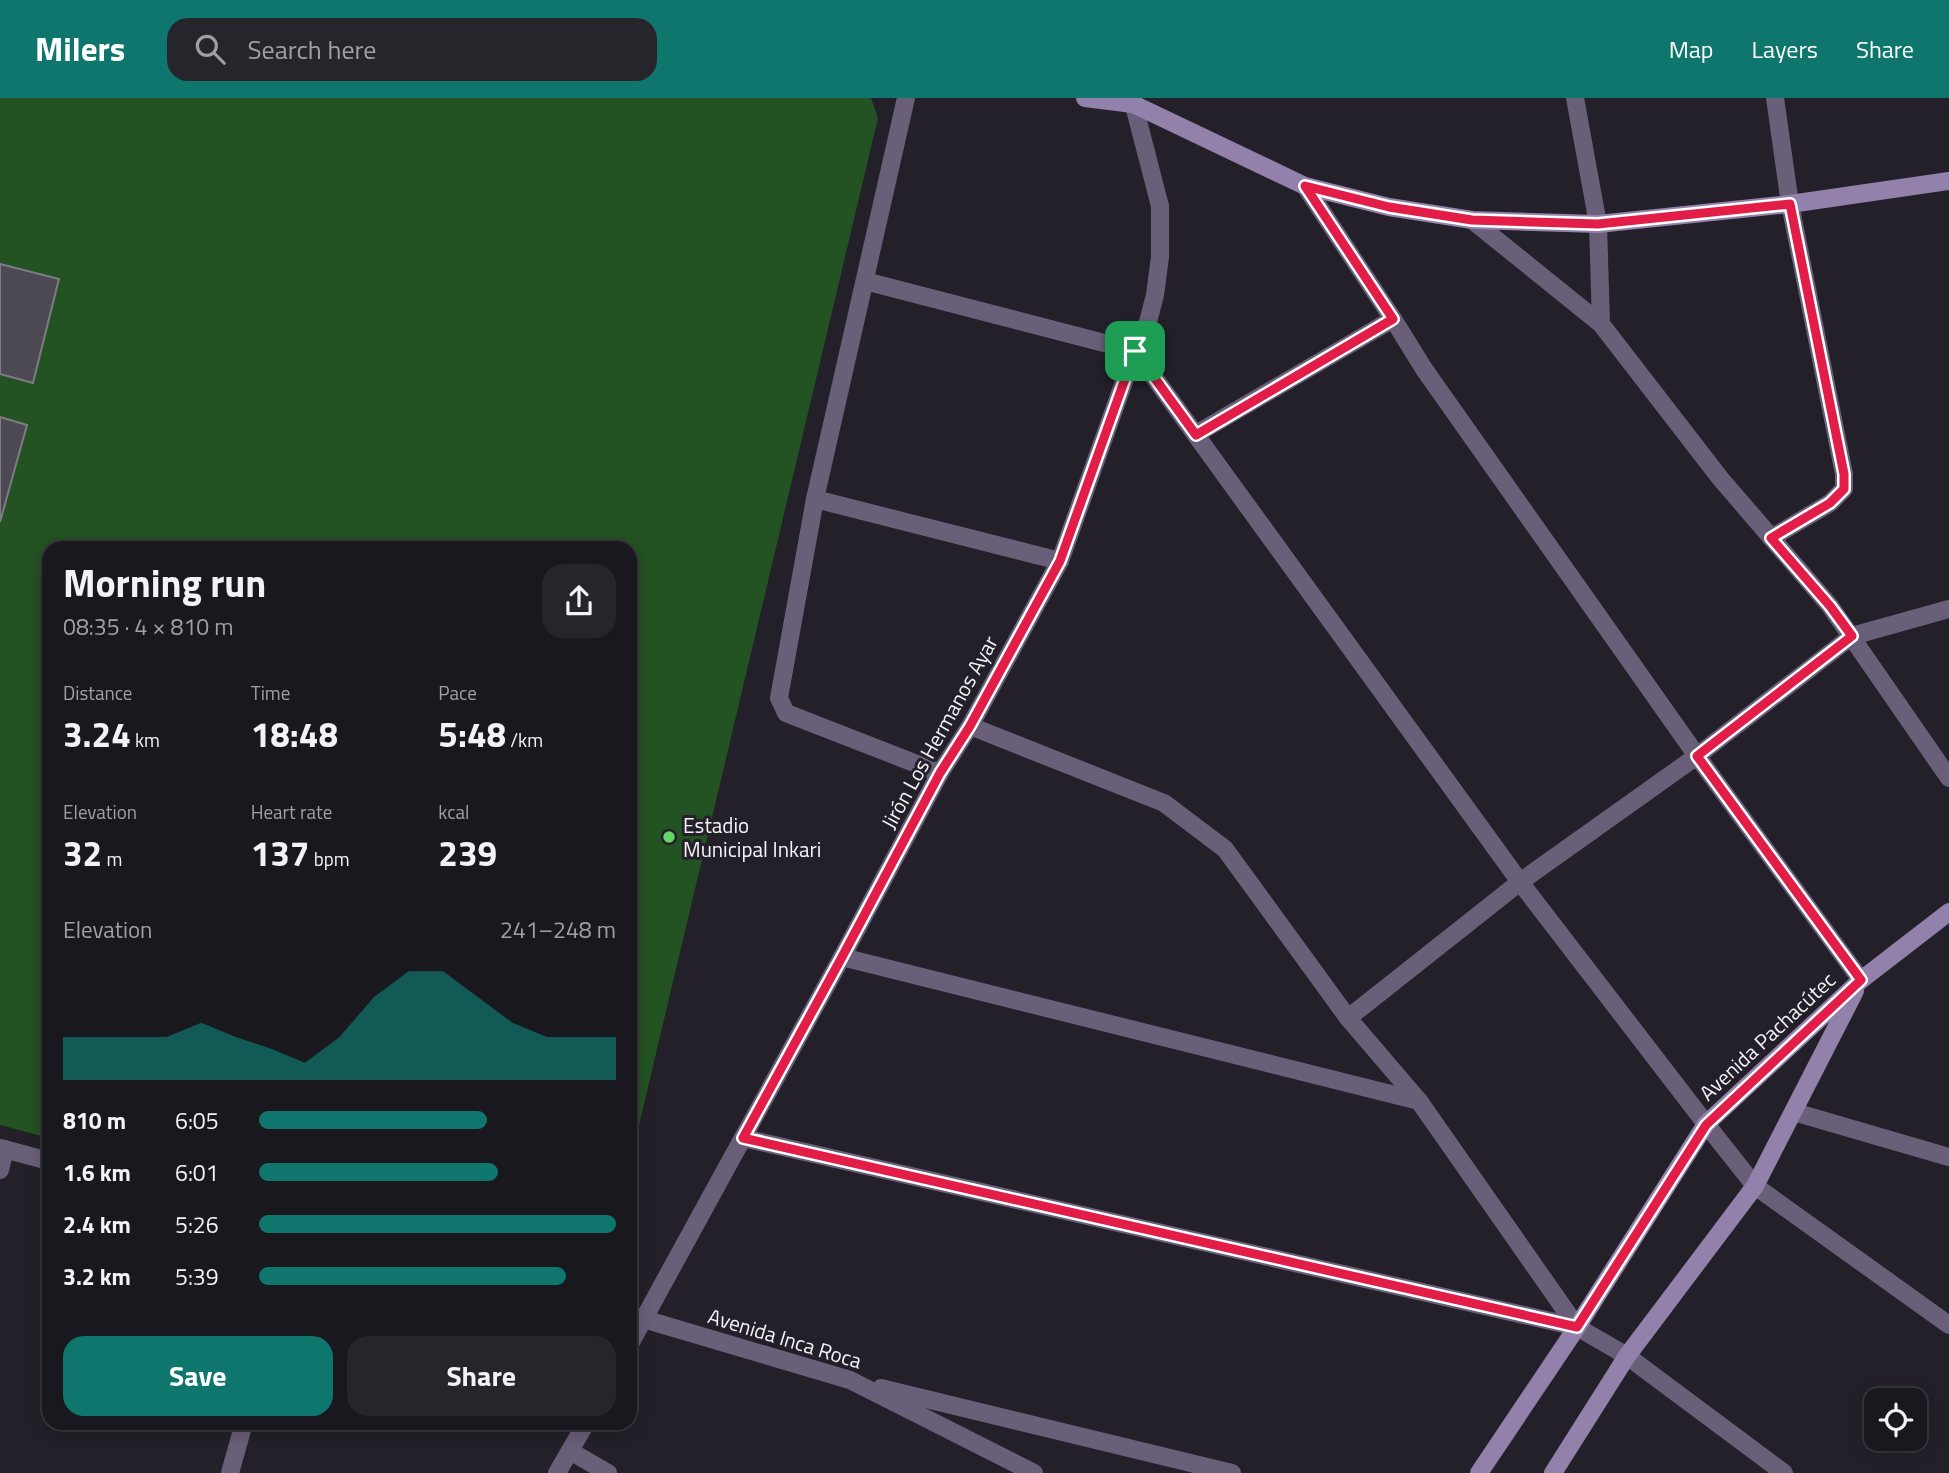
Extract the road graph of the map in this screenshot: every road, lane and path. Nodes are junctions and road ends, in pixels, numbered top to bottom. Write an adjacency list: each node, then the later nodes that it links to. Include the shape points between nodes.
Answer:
1 (906, 98): 11 (street)
2 (1085, 98): 5 (street)
3 (1575, 98): 10 (street)
4 (1775, 98): 8 (street)
5 (1133, 101): 7 (street); 14 (street, Jirón Los Hermanos Ayar, via 1160,206 1155,295)
6 (1949, 181): 8 (street)
7 (1305, 186): 9 (street, via 1389,207); 12 (street)
8 (1790, 204): 10 (street); 17 (street, via 1844,489 1830,503)
9 (1472, 220): 10 (street); 13 (street)
10 (1598, 224): 13 (street)
11 (865, 281): 14 (street); 16 (street)
12 (1393, 319): 15 (street); 22 (street)
13 (1601, 324): 17 (street)
14 (1135, 351): 15 (street); 18 (street, Jirón Los Hermanos Ayar)
15 (1196, 435): 25 (street)
16 (816, 499): 18 (street); 23 (street, via 779,698 786,713)
17 (1771, 538): 20 (street)
18 (1060, 561): 21 (street, Jirón Los Hermanos Ayar)
19 (1949, 609): 20 (street)
20 (1852, 636): 22 (street); 24 (street)
21 (970, 726): 23 (street, Jirón Los Hermanos Ayar); 29 (street, via 1164,803 1225,849)
22 (1697, 756): 25 (street); 28 (street)
23 (940, 773): 27 (street, Jirón Los Hermanos Ayar)
24 (1949, 778)
25 (1520, 882): 29 (street); 32 (street)
26 (1949, 912): 28 (street)
27 (842, 957): 30 (street); 33 (street, Jirón Los Hermanos Ayar)
28 (1861, 980): 31 (street, Avenida Pachacútec); 32 (street, Avenida Pachacútec)
29 (1348, 1018): 30 (street)
30 (1419, 1101): 41 (street)
31 (1794, 1112): 35 (street); 38 (street, Avenida Pachacútec)
32 (1706, 1125): 38 (street); 41 (street, Avenida Pachacútec)
33 (743, 1138): 39 (street, Jirón Los Hermanos Ayar); 41 (street)
34 (3, 1149): 36 (street); 37 (street)
35 (1949, 1157)
36 (42, 1159)
37 (0, 1170)
38 (1755, 1186): 40 (street); 42 (street, Avenida Pachacútec)
39 (637, 1317): 43 (street, Avenida Inca Roca)
40 (1949, 1325)
41 (1577, 1327): 42 (street); 52 (street, Avenida Pachacútec)
42 (1627, 1356): 53 (street, Avenida Pachacútec); 54 (street)
43 (850, 1380): 50 (street, Avenida Inca Roca); 51 (street)
44 (242, 1430): 47 (street)
45 (582, 1430): 46 (street)
46 (570, 1451): 48 (street); 49 (street)
47 (230, 1473)
48 (557, 1473)
49 (608, 1473)
50 (1034, 1473)
51 (1231, 1473)
52 (1479, 1473)
53 (1553, 1473)
54 (1784, 1473)

